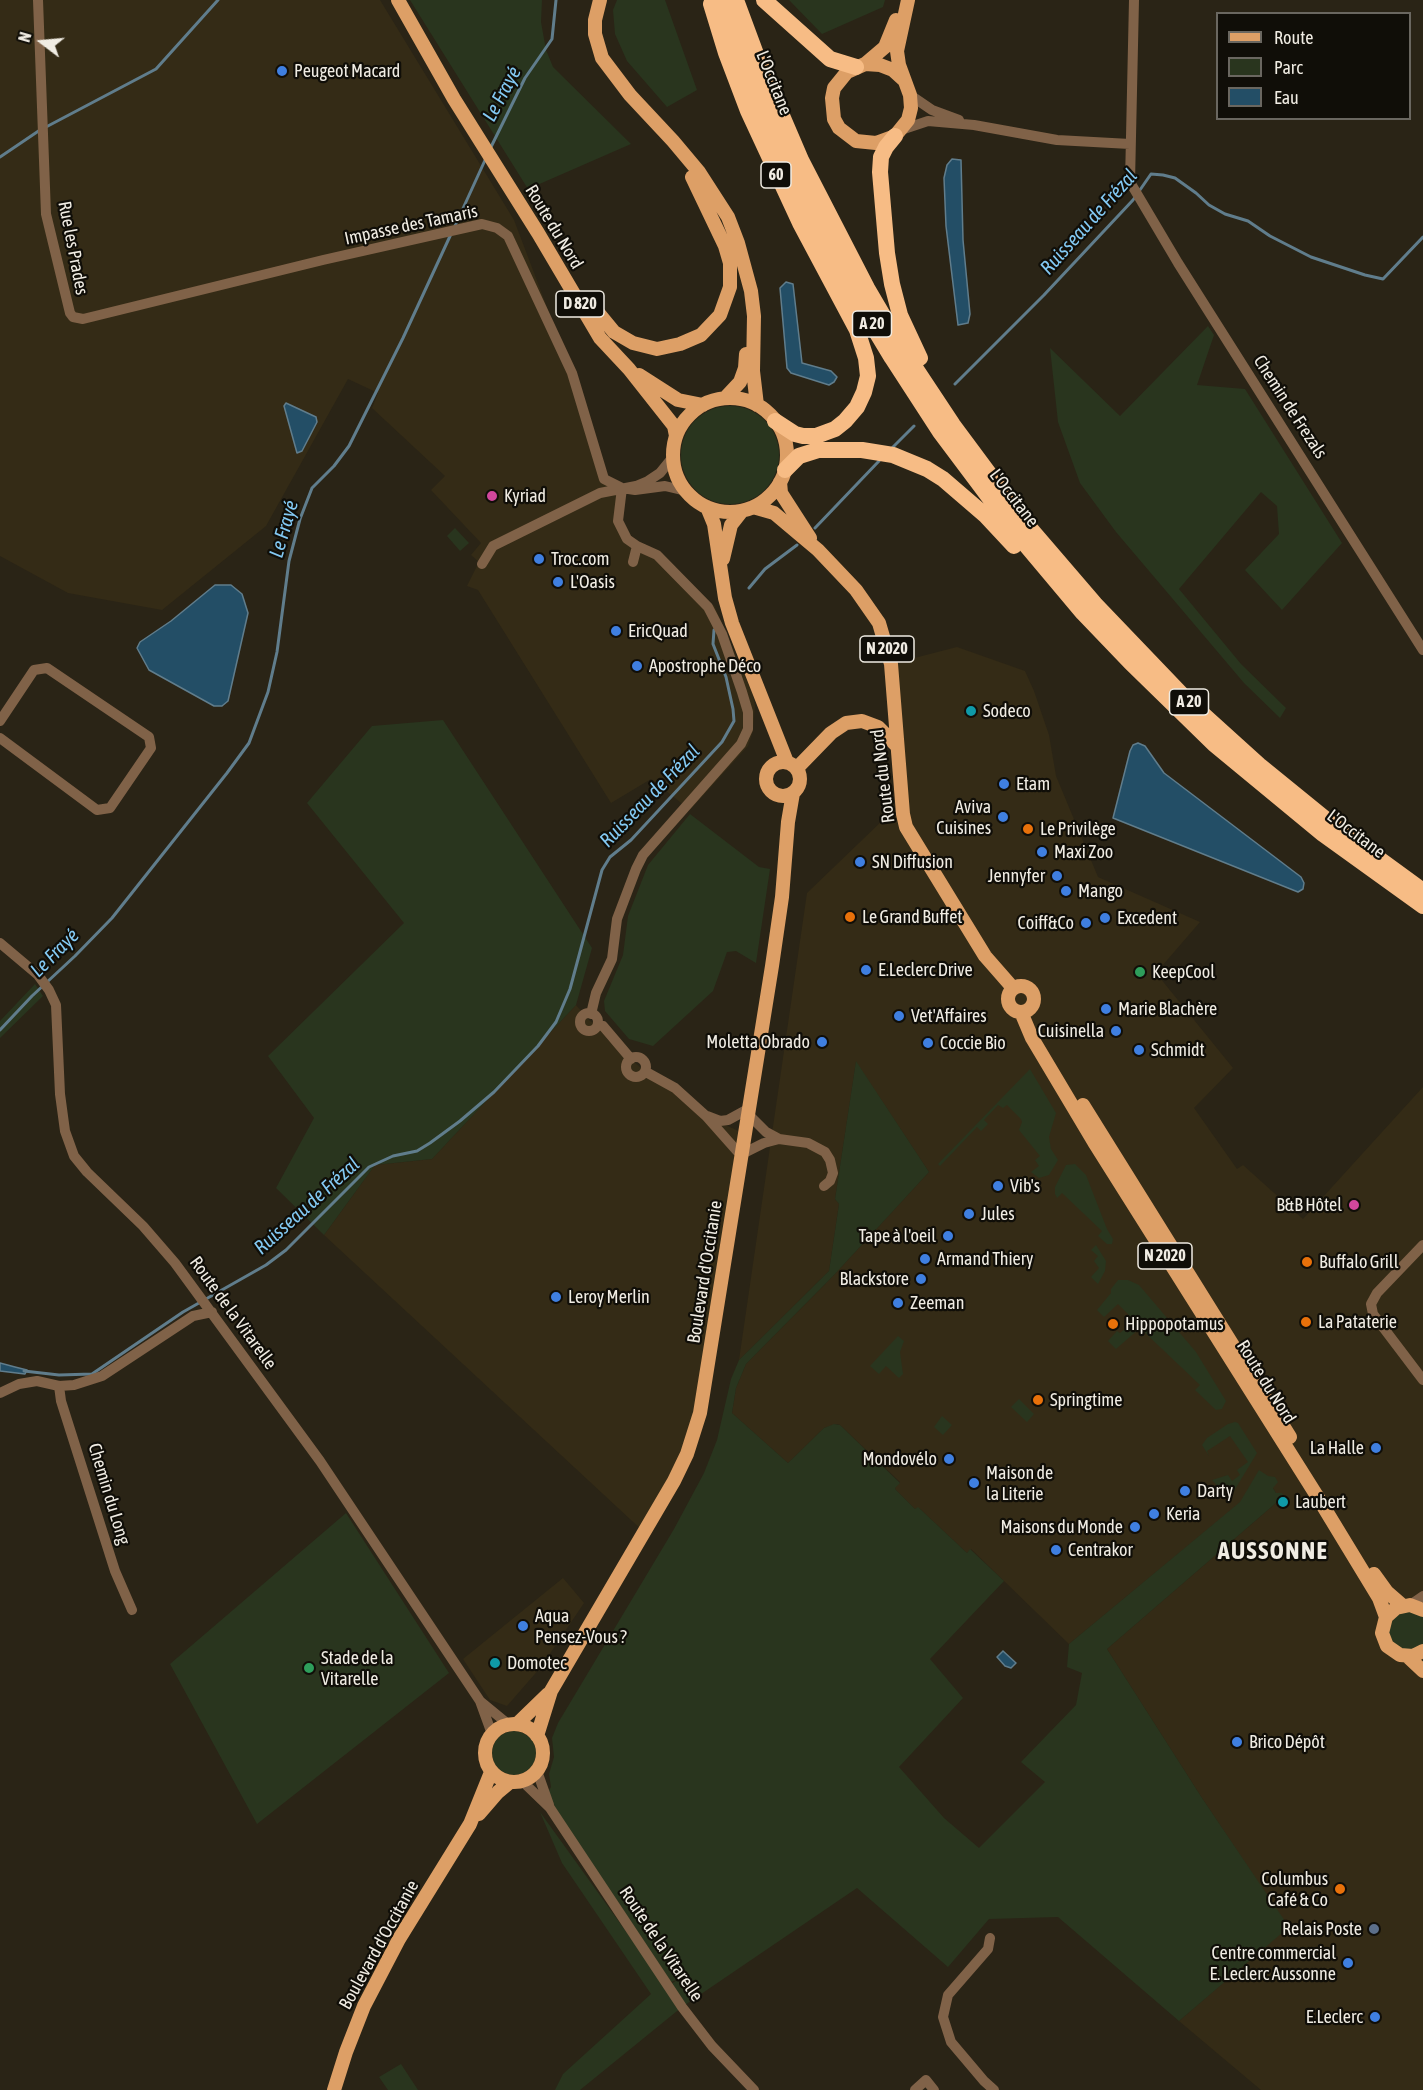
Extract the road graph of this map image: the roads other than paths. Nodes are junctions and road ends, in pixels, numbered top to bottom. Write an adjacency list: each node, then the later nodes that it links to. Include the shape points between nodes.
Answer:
1 (38, 0): 22 (street, Rue les Prades, via 46,214 74,317 83,319)
2 (388, 0): 16 (main road, Route du Nord / D 820)
3 (398, 0): 16 (main road, Route du Nord / D 820)
4 (591, 0): 20 (main road, via 586,35 596,63)
5 (600, 0): 26 (main road, via 595,34 602,58 699,172 728,217 751,291)
6 (710, 0): 27 (highway, 60, via 748,111 800,223 857,330 866,358 868,376 864,392 857,407 835,429 803,436)
7 (721, 0): 41 (highway, L'Occitane / A 20, via 787,163 854,295 912,390 978,484)
8 (736, 0): 31 (highway, L'Occitane / A 20, via 785,126 840,240 904,351)
9 (764, 0): 13 (highway, via 830,58)
10 (900, 0): 13 (main road, via 893,32 885,47)
11 (908, 0): 14 (main road, via 897,51)
12 (1134, 0): 19 (street)
13 (861, 65): 14 (main road, via 887,67); 18 (main road, via 847,72 834,88 834,119 847,135 866,144 886,141)
14 (904, 80): 15 (main road)
15 (910, 95): 17 (street, via 932,110); 18 (main road, via 908,120)
16 (454, 99): 21 (main road, Route du Nord / D 820)
17 (974, 125): 18 (street, via 928,121); 19 (street, via 1058,140)
18 (898, 133): 31 (highway, via 881,157 880,172 887,252 900,315 914,347)
19 (1130, 144): 42 (street, Chemin de Frezals, via 1132,186 1143,205)
20 (692, 177): 21 (main road, via 725,246 730,287 720,315 701,335 680,344 657,349 633,343 614,332); 24 (main road, via 720,220 744,292 745,368 740,382)
21 (538, 233): 23 (main road, Route du Nord / D 820, via 600,338)
22 (322, 260): 32 (street, Impasse des Tamaris, via 482,224 508,236 572,373 604,479)
23 (629, 369): 25 (main road, Route du Nord / D 820, via 678,400); 28 (main road, Route du Nord / D 820, via 674,426)
24 (725, 398): 25 (main road); 26 (main road)
25 (703, 405): 28 (main road, via 687,418)
26 (757, 405): 27 (main road)
27 (775, 421): 30 (main road, via 785,444)
28 (676, 436): 29 (main road)
29 (673, 457): 32 (street, via 648,481); 33 (main road, via 676,475)
30 (782, 476): 35 (main road, via 769,496); 37 (main road, Route du Nord / N 2020, via 781,493); 41 (highway, via 799,456 830,449 894,455 927,469 960,492)
31 (990, 477): 50 (highway, L'Occitane / A 20, via 1067,574 1186,699 1334,826)
32 (622, 488): 33 (street, via 664,486); 36 (street, via 618,521 627,539); 39 (street, via 600,493 493,546)
33 (686, 491): 34 (main road)
34 (707, 507): 35 (main road, via 724,512); 40 (main road, Boulevard d'Occitanie)
35 (748, 509): 37 (main road, Route du Nord / N 2020, via 774,513); 40 (main road, Boulevard d'Occitanie, via 731,525)
36 (637, 546): 38 (street); 55 (street, via 657,555 708,607 742,692 748,729 736,751 636,869 617,919 612,959)
37 (818, 550): 45 (main road, Route du Nord / N 2020, via 856,590 879,623 891,664)
38 (633, 562)
39 (482, 564)
40 (722, 564): 46 (main road, Boulevard d'Occitanie, via 732,623)
41 (1083, 613): 51 (highway, L'Occitane / A 20, via 1163,696 1244,770 1341,848)
42 (1423, 650)
43 (0, 721): 44 (street, via 34,670 47,668 149,737 151,748 110,808 97,810)
44 (0, 738)
45 (896, 745): 46 (main road, via 878,727 862,721 846,723); 53 (main road, Route du Nord / N 2020, via 903,814 910,835 985,956)
46 (785, 766): 47 (main road, Boulevard d'Occitanie, via 800,782); 48 (main road, Boulevard d'Occitanie, via 767,774 767,785)
47 (793, 793): 48 (main road); 49 (main road, Boulevard d'Occitanie)
48 (779, 796): 49 (main road, Boulevard d'Occitanie)
49 (788, 822): 57 (main road, Boulevard d'Occitanie, via 782,897)
50 (1423, 891)
51 (1423, 906)
52 (0, 943): 63 (street, Route de la Vitarelle, via 41,978 56,1005 60,1094 65,1131 74,1156 143,1226)
53 (1013, 988): 54 (main road, via 1008,1004 1013,1010); 54 (main road, via 1024,987 1033,994 1033,1003)
54 (1025, 1011): 68 (main road, Route du Nord / N 2020, via 1383,1587); 70 (main road, Route du Nord / N 2020, via 1032,1038 1317,1496 1379,1598)
55 (591, 1014): 56 (street); 56 (street, via 581,1017 581,1028 590,1032)
56 (598, 1025): 58 (street, via 631,1059 626,1066 631,1076 639,1077 645,1072 675,1088)
57 (749, 1111): 58 (street, via 720,1121); 59 (street, via 766,1132); 60 (main road, Boulevard d'Occitanie)
58 (706, 1116): 60 (street)
59 (779, 1139): 60 (street); 61 (street, via 808,1143 825,1152 833,1173)
60 (742, 1154): 74 (main road, Boulevard d'Occitanie, via 709,1364 687,1454)
61 (824, 1186)
62 (1423, 1245): 64 (street, via 1371,1304 1373,1314)
63 (210, 1309): 65 (street, via 193,1316 102,1376); 75 (street, Route de la Vitarelle, via 320,1461)
64 (1423, 1380)
65 (59, 1386): 66 (street, via 37,1381); 69 (street, Chemin du Long, via 116,1571)
66 (0, 1392)
67 (1423, 1596): 68 (street)
68 (1412, 1607): 70 (main road, via 1390,1612)
69 (132, 1610)
70 (1386, 1617): 72 (main road, via 1383,1639 1393,1652)
71 (1423, 1651): 72 (main road)
72 (1407, 1656): 73 (main road)
73 (1423, 1671)
74 (551, 1691): 76 (main road, Boulevard d'Occitanie); 78 (main road, Boulevard d'Occitanie)
75 (480, 1701): 76 (street, Route de la Vitarelle); 77 (street, Route de la Vitarelle)
76 (512, 1724): 77 (main road); 78 (main road, via 532,1730)
77 (492, 1734): 80 (main road, via 485,1749)
78 (537, 1736): 79 (main road, via 543,1753)
79 (537, 1771): 81 (main road); 82 (street, Route de la Vitarelle)
80 (491, 1772): 81 (main road, via 500,1779); 83 (main road, Boulevard d'Occitanie)
81 (516, 1782): 82 (street, Route de la Vitarelle); 83 (main road, Boulevard d'Occitanie, via 498,1792)
82 (550, 1808): 87 (street, Route de la Vitarelle, via 667,1987 712,2046)
83 (470, 1824): 86 (main road, Boulevard d'Occitanie, via 364,2006)
84 (990, 1938): 85 (street, via 988,1949 948,1995 943,2017 951,2042)
85 (984, 2081): 90 (street); 91 (street)
86 (334, 2090)
87 (754, 2090)
88 (915, 2090): 89 (street, via 926,2080)
89 (934, 2090)
90 (974, 2090)
91 (994, 2090)

